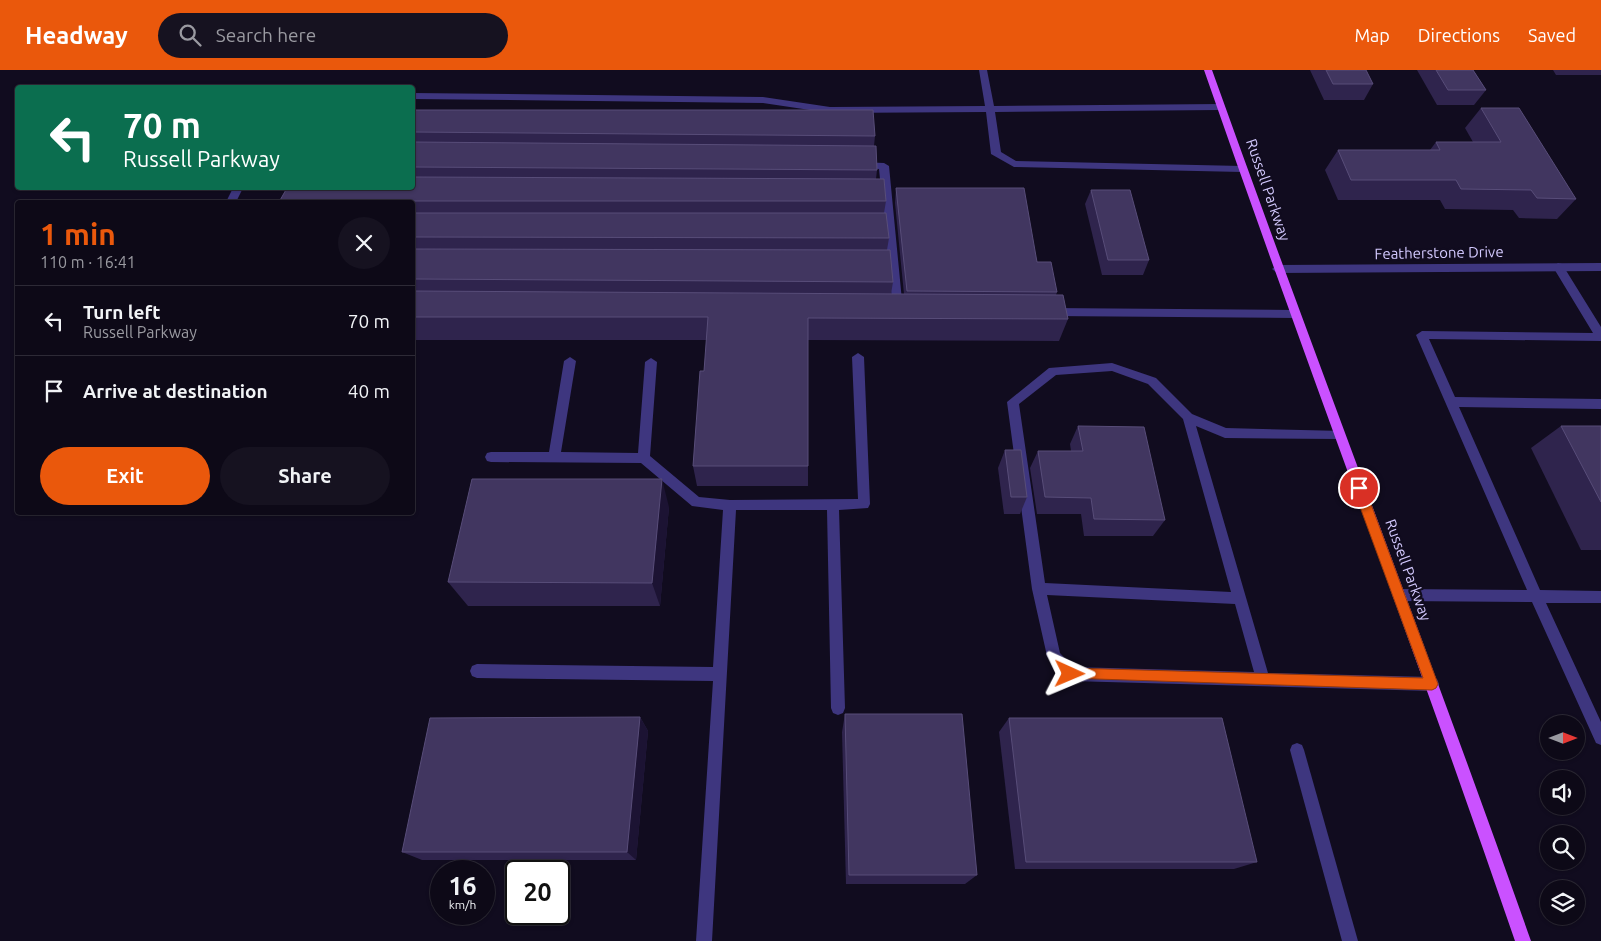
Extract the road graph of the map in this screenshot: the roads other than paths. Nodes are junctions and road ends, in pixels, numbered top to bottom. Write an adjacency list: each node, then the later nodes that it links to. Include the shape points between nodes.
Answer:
1 (983, 70): 5 (street)
2 (1208, 70): 4 (main road, Russell Parkway)
3 (415, 96): 5 (street, via 763,100 830,110)
4 (1220, 107): 5 (street); 7 (main road, Russell Parkway)
5 (990, 109): 7 (street, via 996,154 1014,164)
6 (844, 165): 11 (street, via 884,166 882,199 885,231)
7 (1242, 169): 10 (main road, Russell Parkway)
8 (1558, 267): 9 (street, Featherstone Drive); 10 (street, Featherstone Drive); 14 (street)
9 (1601, 267)
10 (1277, 269): 13 (main road, Russell Parkway)
11 (898, 311)
12 (1036, 312): 13 (street)
13 (1294, 314): 21 (main road, Russell Parkway)
14 (1601, 337): 18 (street, via 1422,335)
15 (858, 357): 25 (street, via 864,504)
16 (570, 361): 23 (street)
17 (651, 362): 24 (street)
18 (1452, 402): 19 (street); 29 (street)
19 (1601, 404)
20 (1188, 417): 21 (street, via 1225,433); 27 (street, via 1152,381 1112,367 1053,371 1013,402); 31 (street)
21 (1339, 434): 28 (main road, Russell Parkway)
22 (491, 457): 23 (street)
23 (554, 457): 24 (street)
24 (644, 458): 26 (street, via 696,502)
25 (833, 504): 26 (street); 36 (street)
26 (730, 505): 33 (street)
27 (1039, 589): 31 (street); 34 (street, via 1054,656 1070,674)
28 (1399, 595): 29 (street); 35 (main road, Russell Parkway)
29 (1536, 596): 30 (street); 37 (street)
30 (1601, 597)
31 (1240, 598): 34 (street)
32 (477, 671): 33 (street)
33 (720, 674): 39 (street)
34 (1263, 679): 35 (street)
35 (1432, 684): 41 (main road, Russell Parkway)
36 (838, 708)
37 (1601, 738)
38 (1297, 750): 40 (street)
39 (704, 941)
40 (1350, 941)
41 (1523, 941)

